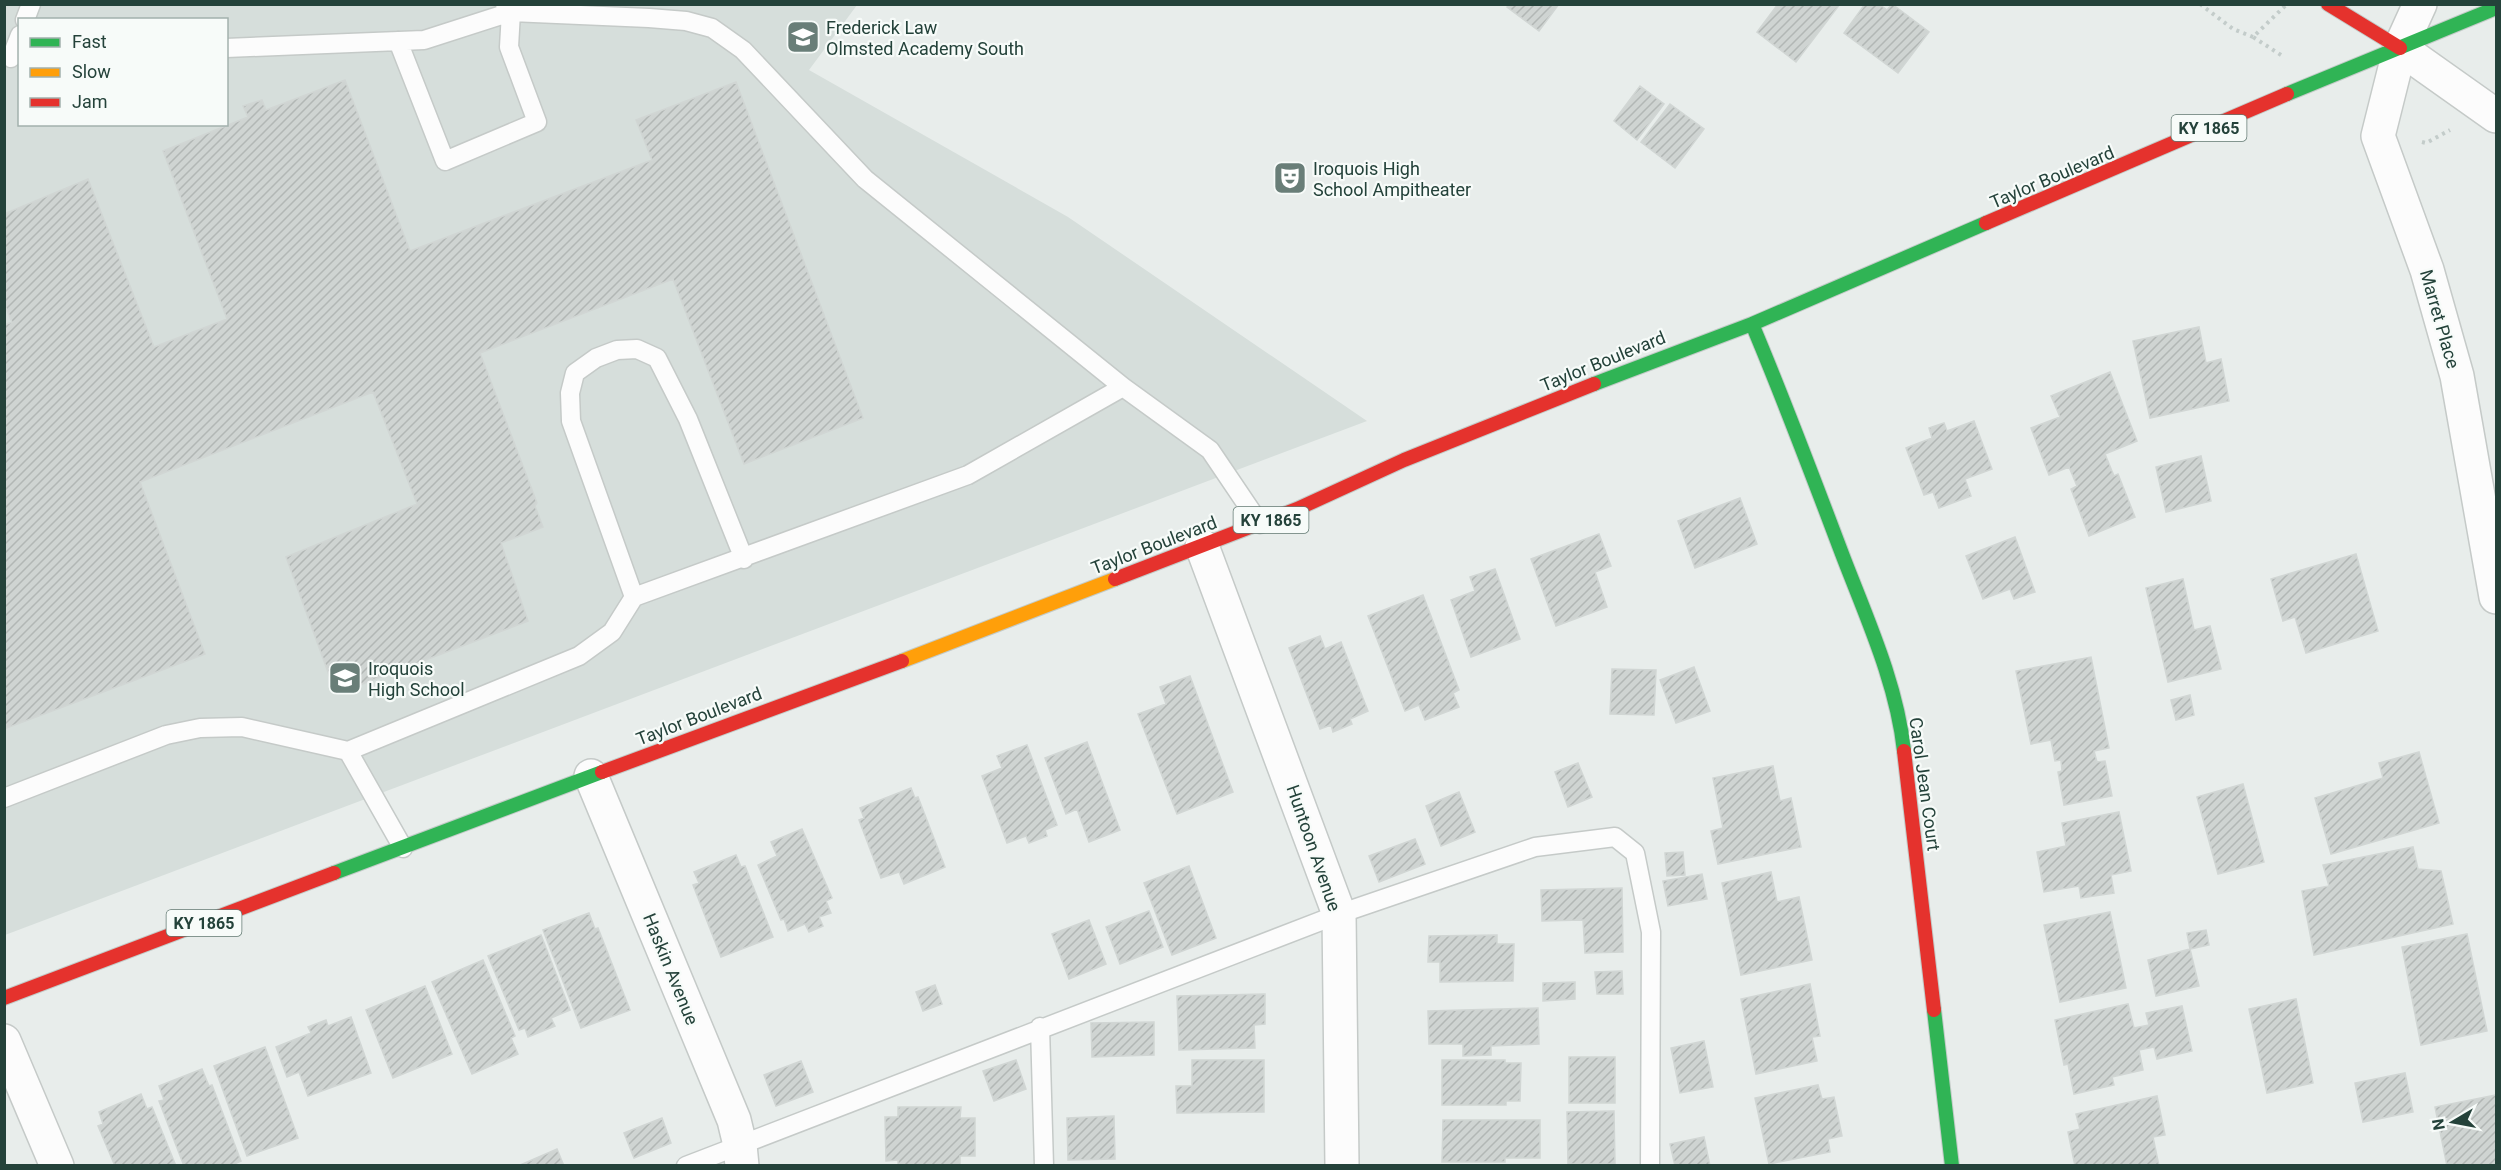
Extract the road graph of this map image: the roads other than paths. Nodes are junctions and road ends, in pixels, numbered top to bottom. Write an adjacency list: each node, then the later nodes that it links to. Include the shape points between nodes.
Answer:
1 (2328, 4): 9 (main road)
2 (2420, 4): 9 (street, Marret Place)
3 (508, 8): 5 (lane); 7 (lane, via 424,40); 7 (lane, via 509,47 537,122 445,160)
4 (2496, 8): 9 (main road, KY 1865)
5 (668, 12): 13 (lane, via 712,28 743,50 865,179)
6 (18, 41): 10 (lane)
7 (398, 41): 8 (lane)
8 (228, 48)
9 (2400, 48): 11 (street); 12 (main road, Taylor Boulevard / KY 1865); 18 (street, Marret Place, via 2379,136 2427,270 2457,375)
10 (12, 58)
11 (2496, 116)
12 (1752, 324): 14 (main road, Taylor Boulevard / KY 1865, via 1404,460); 33 (main road, Carol Jean Court, via 1879,649 1902,732)
13 (1123, 387): 14 (lane, via 1210,450); 16 (lane, via 968,475)
14 (1260, 524): 15 (main road, Taylor Boulevard / KY 1865)
15 (1202, 546): 20 (main road, Taylor Boulevard / KY 1865); 23 (street, Huntoon Avenue)
16 (744, 559): 17 (lane); 17 (lane, via 688,419 657,358 637,349 617,350 596,358 575,373 570,393 571,421)
17 (634, 597): 19 (lane, via 612,632 579,656)
18 (2496, 597)
19 (348, 751): 21 (lane, via 242,727 201,728 166,735); 22 (lane)
20 (591, 776): 22 (main road, Taylor Boulevard / KY 1865); 27 (street, Haskin Avenue, via 734,1120)
21 (4, 798)
22 (403, 848): 24 (main road, Taylor Boulevard / KY 1865)
23 (1339, 914): 25 (lane); 31 (street, Huntoon Avenue); 32 (lane, via 1535,847 1615,837 1635,853 1651,932)
24 (4, 998)
25 (1040, 1027): 27 (lane); 30 (lane)
26 (4, 1041): 28 (street)
27 (741, 1155): 29 (lane)
28 (57, 1166)
29 (686, 1166)
30 (1044, 1166)
31 (1342, 1166)
32 (1650, 1166)
33 (1952, 1166)

